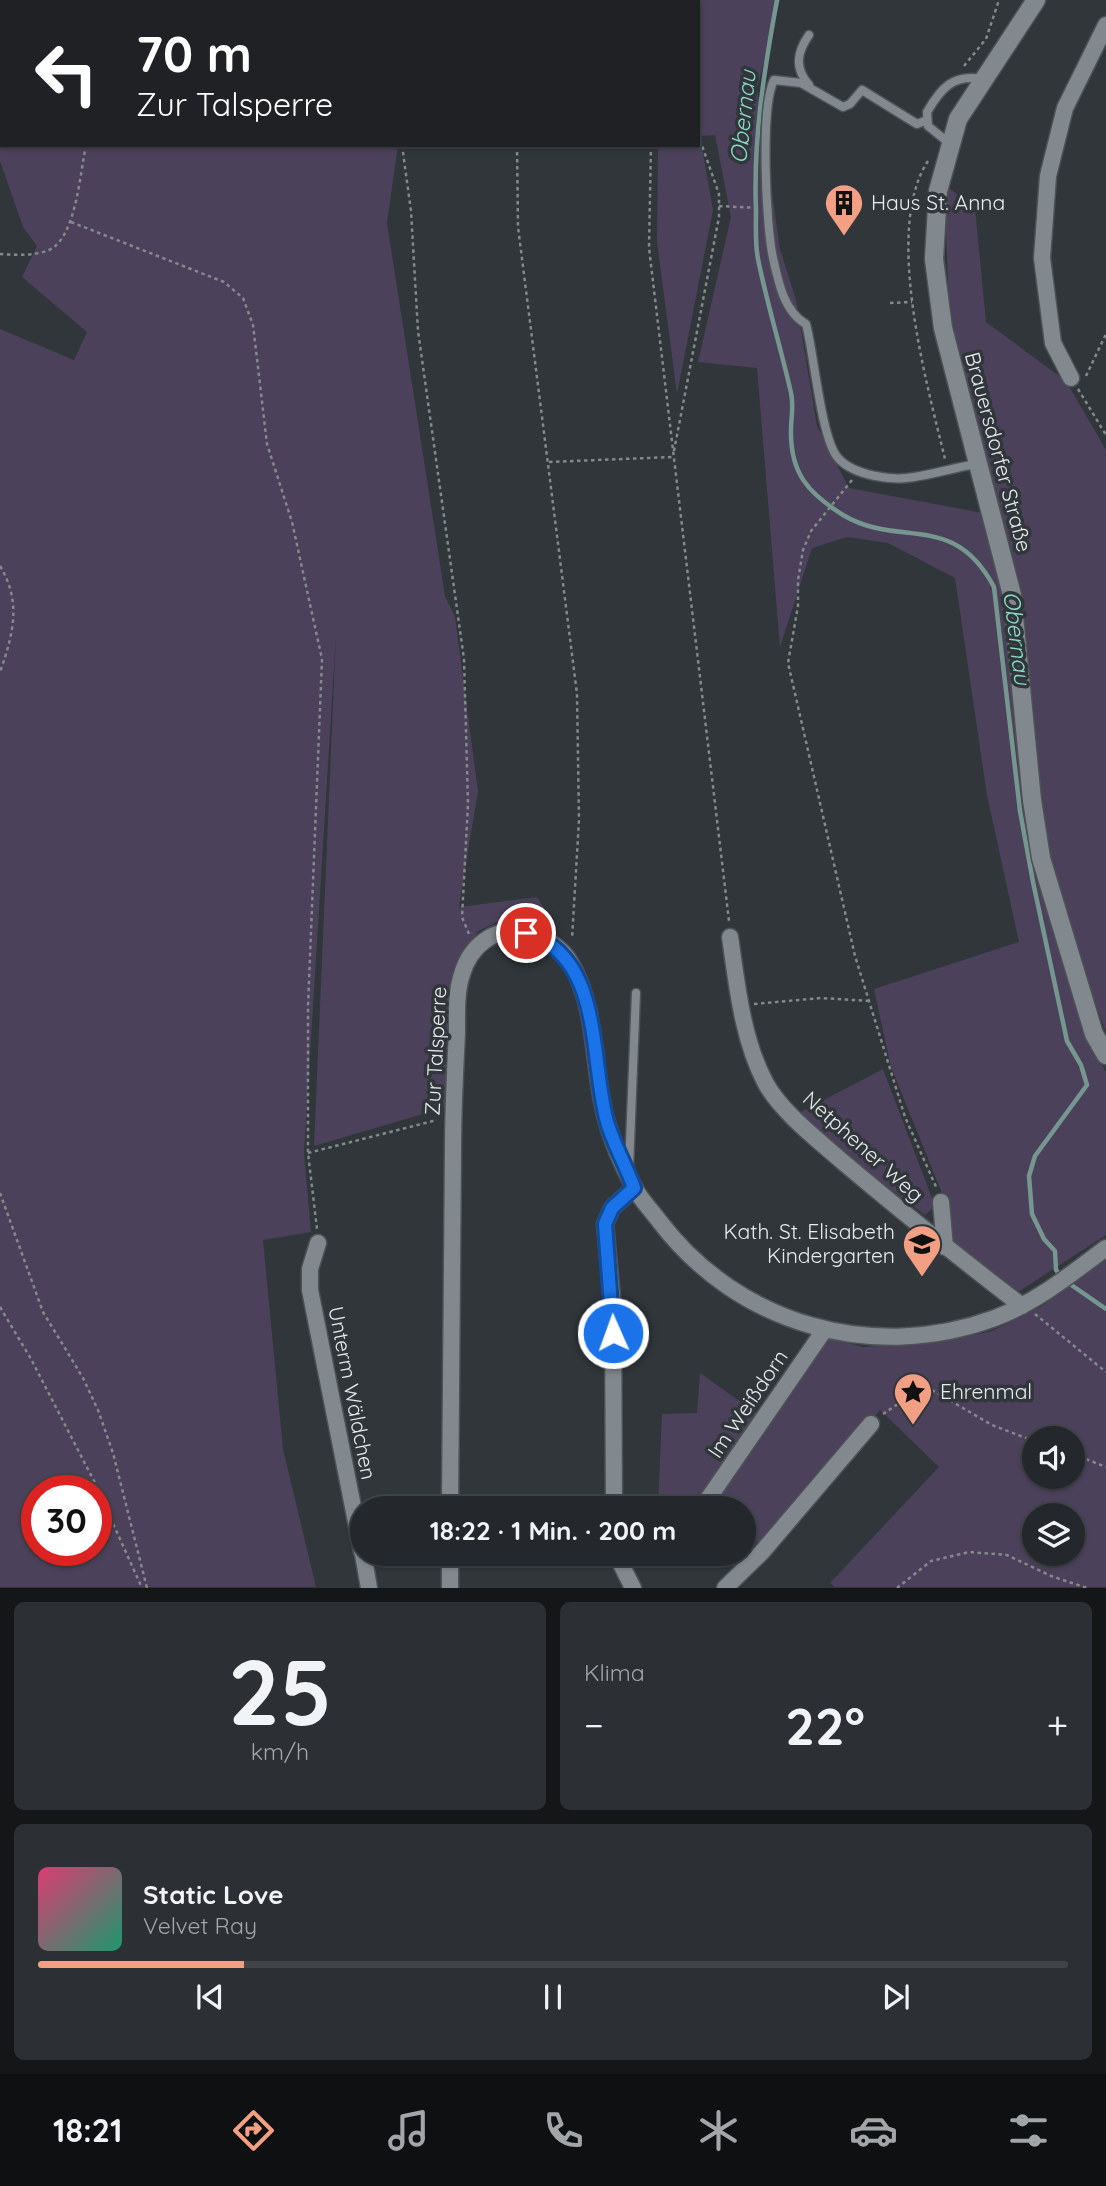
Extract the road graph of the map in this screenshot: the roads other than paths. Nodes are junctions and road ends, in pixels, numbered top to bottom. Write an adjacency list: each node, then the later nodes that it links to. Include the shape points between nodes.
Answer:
1 (1036, 0): 4 (street, Brauersdorfer Straße)
2 (1106, 24): 8 (street, via 1065,108 1048,176 1042,258 1053,343)
3 (809, 35): 5 (lane, via 799,64)
4 (982, 79): 6 (lane, via 952,80 930,108); 7 (street, Brauersdorfer Straße)
5 (811, 87): 6 (lane, via 843,107 862,90 917,124); 9 (lane, via 777,79 772,84 767,164 772,257 785,299 796,318 806,324 828,433 838,458 878,476 912,478)
6 (927, 120): 7 (lane, via 936,135)
7 (949, 143): 9 (street, Brauersdorfer Straße, via 934,235 937,297)
8 (1071, 378)
9 (978, 463): 12 (street, Brauersdorfer Straße, via 1012,595 1041,858 1094,1034)
10 (730, 937): 16 (street, Netphener Weg, via 740,1006 765,1083 808,1131)
11 (636, 993): 13 (lane)
12 (1106, 1055)
13 (631, 1181): 19 (street, via 674,1239 705,1271 768,1310); 22 (street, Zur Talsperre, via 606,1120 589,1015 568,958 542,937 498,933 480,944 465,964 458,993); 23 (street, via 605,1224 613,1308)
14 (941, 1202): 16 (street)
15 (318, 1243): 21 (street, Unterm Wäldchen, via 310,1269 310,1290)
16 (945, 1247): 18 (street, Netphener Weg)
17 (1106, 1248): 18 (street)
18 (1023, 1306): 19 (street, via 935,1336 903,1338)
19 (825, 1329): 24 (street, Im Weißdorn)
20 (871, 1424): 31 (street, via 762,1552)
21 (352, 1496)
22 (450, 1496)
23 (614, 1496)
24 (710, 1496)
25 (365, 1566): 28 (street, Unterm Wäldchen)
26 (450, 1566): 29 (street)
27 (622, 1566): 30 (street)
28 (369, 1587)
29 (450, 1587)
30 (633, 1587)
31 (726, 1587)

